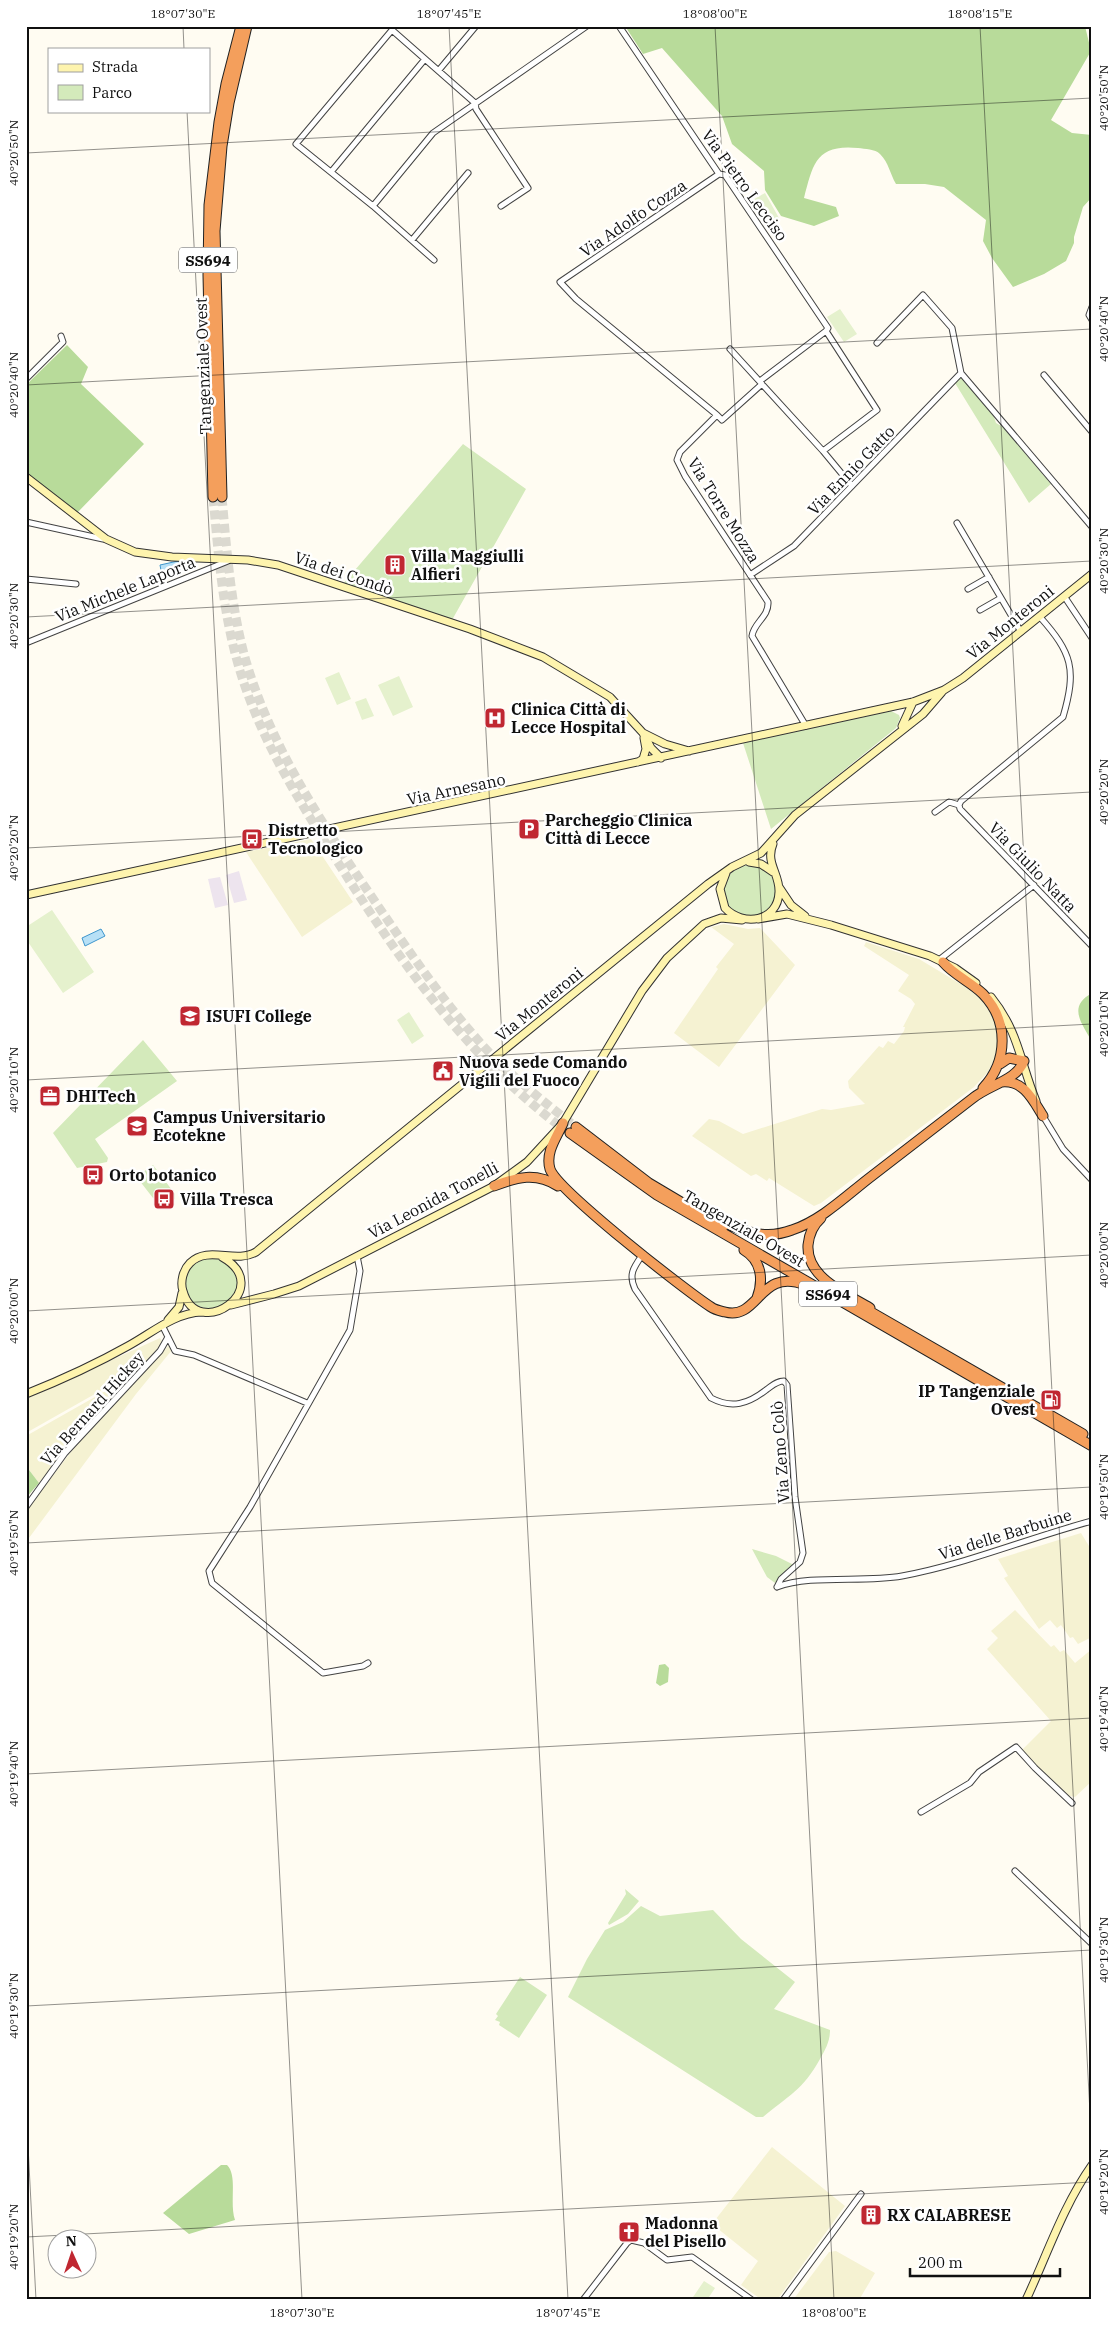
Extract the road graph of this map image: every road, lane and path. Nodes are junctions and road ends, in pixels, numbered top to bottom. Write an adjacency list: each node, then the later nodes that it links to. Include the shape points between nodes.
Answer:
1 (241, 26): 2 (highway, Tangenziale Ovest / SS694, via 219,122 209,205 208,275 218,497 215,231 227,111)
2 (247, 26)
3 (476, 26): 8 (street)
4 (587, 26): 6 (street)
5 (619, 26): 12 (street, Via Pietro Lecciso)
6 (580, 28): 9 (street)
7 (425, 59): 8 (street); 10 (street); 10 (street, via 392,30 296,144)
8 (439, 70): 9 (street)
9 (475, 103): 13 (street, via 433,133); 14 (street, via 528,188)
10 (331, 172): 13 (street)
11 (468, 173): 15 (street)
12 (720, 174): 19 (street, Via Pietro Lecciso, via 726,174 828,328); 27 (street, Via Adolfo Cozza, via 560,282 576,299)
13 (373, 206): 15 (street)
14 (501, 206)
15 (412, 240): 16 (street)
16 (434, 260)
17 (1092, 307): 18 (street, via 1089,315)
18 (1092, 320)
19 (826, 331): 26 (street); 29 (street, Via Pietro Lecciso, via 877,410)
20 (61, 336): 25 (street, via 63,342)
21 (877, 343): 23 (street, via 923,295 952,328)
22 (730, 349): 26 (street)
23 (962, 373): 31 (street, Via Ennio Gatto); 34 (street)
24 (1044, 375): 28 (street)
25 (26, 379)
26 (761, 383): 27 (street, via 722,420); 29 (street)
27 (717, 415): 38 (street, Via Torre Mozza, via 680,452 677,460)
28 (1092, 432)
29 (823, 451): 31 (street)
30 (26, 477): 35 (main road, Via dei Condò)
31 (852, 486): 38 (street, Via Ennio Gatto, via 794,546)
32 (26, 522): 35 (street)
33 (958, 523): 39 (street)
34 (1092, 528)
35 (106, 539): 36 (main road, Via dei Condò, via 135,552)
36 (233, 559): 49 (street, Via Michele Laporta); 56 (main road, Via dei Condò, via 302,572 543,657 610,698)
37 (1092, 574): 43 (main road, Via Monteroni)
38 (750, 575): 54 (street, Via Torre Mozza, via 768,605 752,636)
39 (988, 577): 42 (street); 44 (street)
40 (26, 580): 41 (street)
41 (76, 584)
42 (968, 589)
43 (1064, 596): 46 (main road, Via Monteroni); 48 (street)
44 (1001, 598): 45 (street); 47 (street)
45 (980, 610)
46 (1040, 617): 47 (main road, Via Monteroni); 60 (street, via 1063,645 1069,660 1070,676 1063,717)
47 (1021, 632): 50 (main road, Via Monteroni)
48 (1092, 638)
49 (26, 643)
50 (944, 690): 51 (main road, Via Monteroni); 53 (main road, Via Monteroni)
51 (913, 702): 52 (main road, Via Monteroni); 53 (main road, via 918,709); 55 (main road, Via Monteroni)
52 (891, 708): 54 (main road, Via Arnesano); 55 (main road, via 902,717)
53 (916, 719): 55 (main road, Via Monteroni)
54 (806, 726): 57 (main road, Via Arnesano)
55 (901, 729): 62 (main road, Via Monteroni, via 795,815)
56 (643, 733): 57 (main road, Via dei Condò, via 672,747); 58 (main road, Via dei Condò); 59 (main road, via 646,749 643,759)
57 (694, 751): 58 (main road, Via Arnesano)
58 (661, 758): 59 (main road, Via Arnesano)
59 (635, 764): 68 (main road, Via Arnesano)
60 (959, 805): 61 (street, via 949,802); 67 (street, Via Giulio Natta, via 960,810)
61 (936, 812)
62 (777, 834): 63 (main road, Via Monteroni, via 761,853); 65 (main road, Via Monteroni, via 770,856)
63 (747, 861): 64 (main road, Via Monteroni); 65 (main road, via 761,864)
64 (728, 870): 70 (main road, via 720,888 722,902 730,913); 87 (main road, Via Monteroni, via 256,1252 243,1257)
65 (774, 875): 66 (main road, Via Monteroni)
66 (779, 885): 69 (main road, via 775,906); 71 (main road, Via Monteroni, via 786,900 796,910)
67 (1034, 885): 72 (street, Via Giulio Natta); 73 (street)
68 (26, 895)
69 (758, 919): 70 (main road); 71 (main road, via 787,914)
70 (742, 920): 79 (main road, Via Leonida Tonelli, via 721,918 704,924 676,948 642,990)
71 (816, 922): 73 (main road)
72 (1092, 946)
73 (941, 961): 74 (main road, via 964,974 997,1005 1012,1030); 75 (highway, via 982,993 995,1010 1003,1042)
74 (1024, 1061): 75 (highway, via 1009,1058); 76 (highway, via 1020,1071); 78 (main road)
75 (1000, 1064): 77 (highway)
76 (997, 1083): 77 (highway); 78 (highway, via 1008,1081 1022,1087)
77 (976, 1095): 84 (highway)
78 (1043, 1116): 80 (street, via 1063,1149)
79 (563, 1123): 81 (main road, Via Leonida Tonelli, via 527,1162); 83 (highway, via 548,1157 554,1177)
80 (1092, 1180)
81 (494, 1186): 83 (highway, via 514,1178 531,1176 543,1178); 88 (main road, Via Leonida Tonelli)
82 (662, 1190): 84 (highway, via 740,1230 757,1234 792,1230); 85 (highway, Tangenziale Ovest / SS694, via 573,1130 643,1186); 93 (highway, Tangenziale Ovest / SS694)
83 (567, 1191): 86 (highway)
84 (834, 1206): 93 (highway, via 818,1220 809,1237 812,1265 828,1282 878,1313)
85 (694, 1217): 90 (highway, via 752,1256 761,1276); 93 (highway, Tangenziale Ovest / SS694)
86 (643, 1254): 90 (highway, via 713,1308 728,1313 745,1310); 102 (street, Via Zeno Colò, via 630,1276 634,1288 711,1398 740,1405 777,1382 784,1381 787,1385 794,1497 802,1552 800,1562 779,1581)
87 (222, 1256): 89 (main road, Via Monteroni, via 197,1258 185,1270); 91 (main road, via 239,1274 239,1291)
88 (357, 1256): 91 (main road, Via Leonida Tonelli, via 299,1286); 97 (street, via 360,1271 353,1323)
89 (182, 1285): 92 (main road, via 189,1303); 94 (main road, Via Monteroni, via 179,1307)
90 (757, 1298): 93 (highway, via 778,1282 796,1282 868,1320)
91 (231, 1305): 92 (main road, via 214,1313)
92 (205, 1312): 94 (main road, via 190,1313)
93 (879, 1320): 98 (highway, Tangenziale Ovest / SS694); 99 (highway, Tangenziale Ovest / SS694)
94 (163, 1325): 95 (street); 96 (main road, via 128,1346)
95 (168, 1337): 97 (street, via 175,1351 194,1355); 100 (street, Via Bernard Hickey, via 160,1351 65,1453)
96 (26, 1394)
97 (307, 1403): 103 (street, via 250,1507 212,1564 209,1578 323,1673)
98 (1092, 1439)
99 (1092, 1446)
100 (26, 1507)
101 (1092, 1521): 102 (street, Via delle Barbuine, via 1061,1528 979,1558 903,1576 813,1581)
102 (777, 1587)
103 (368, 1663)
104 (1072, 1803): 105 (street, via 1016,1747 979,1772 970,1783)
105 (922, 1812)
106 (1015, 1871): 107 (street)
107 (1092, 1944)
108 (1092, 2165): 113 (main road, via 1057,2228)
109 (861, 2194): 112 (street)
110 (583, 2300): 111 (street, via 631,2240 644,2243 667,2260 692,2256)
111 (752, 2300)
112 (783, 2300)
113 (1026, 2300)

